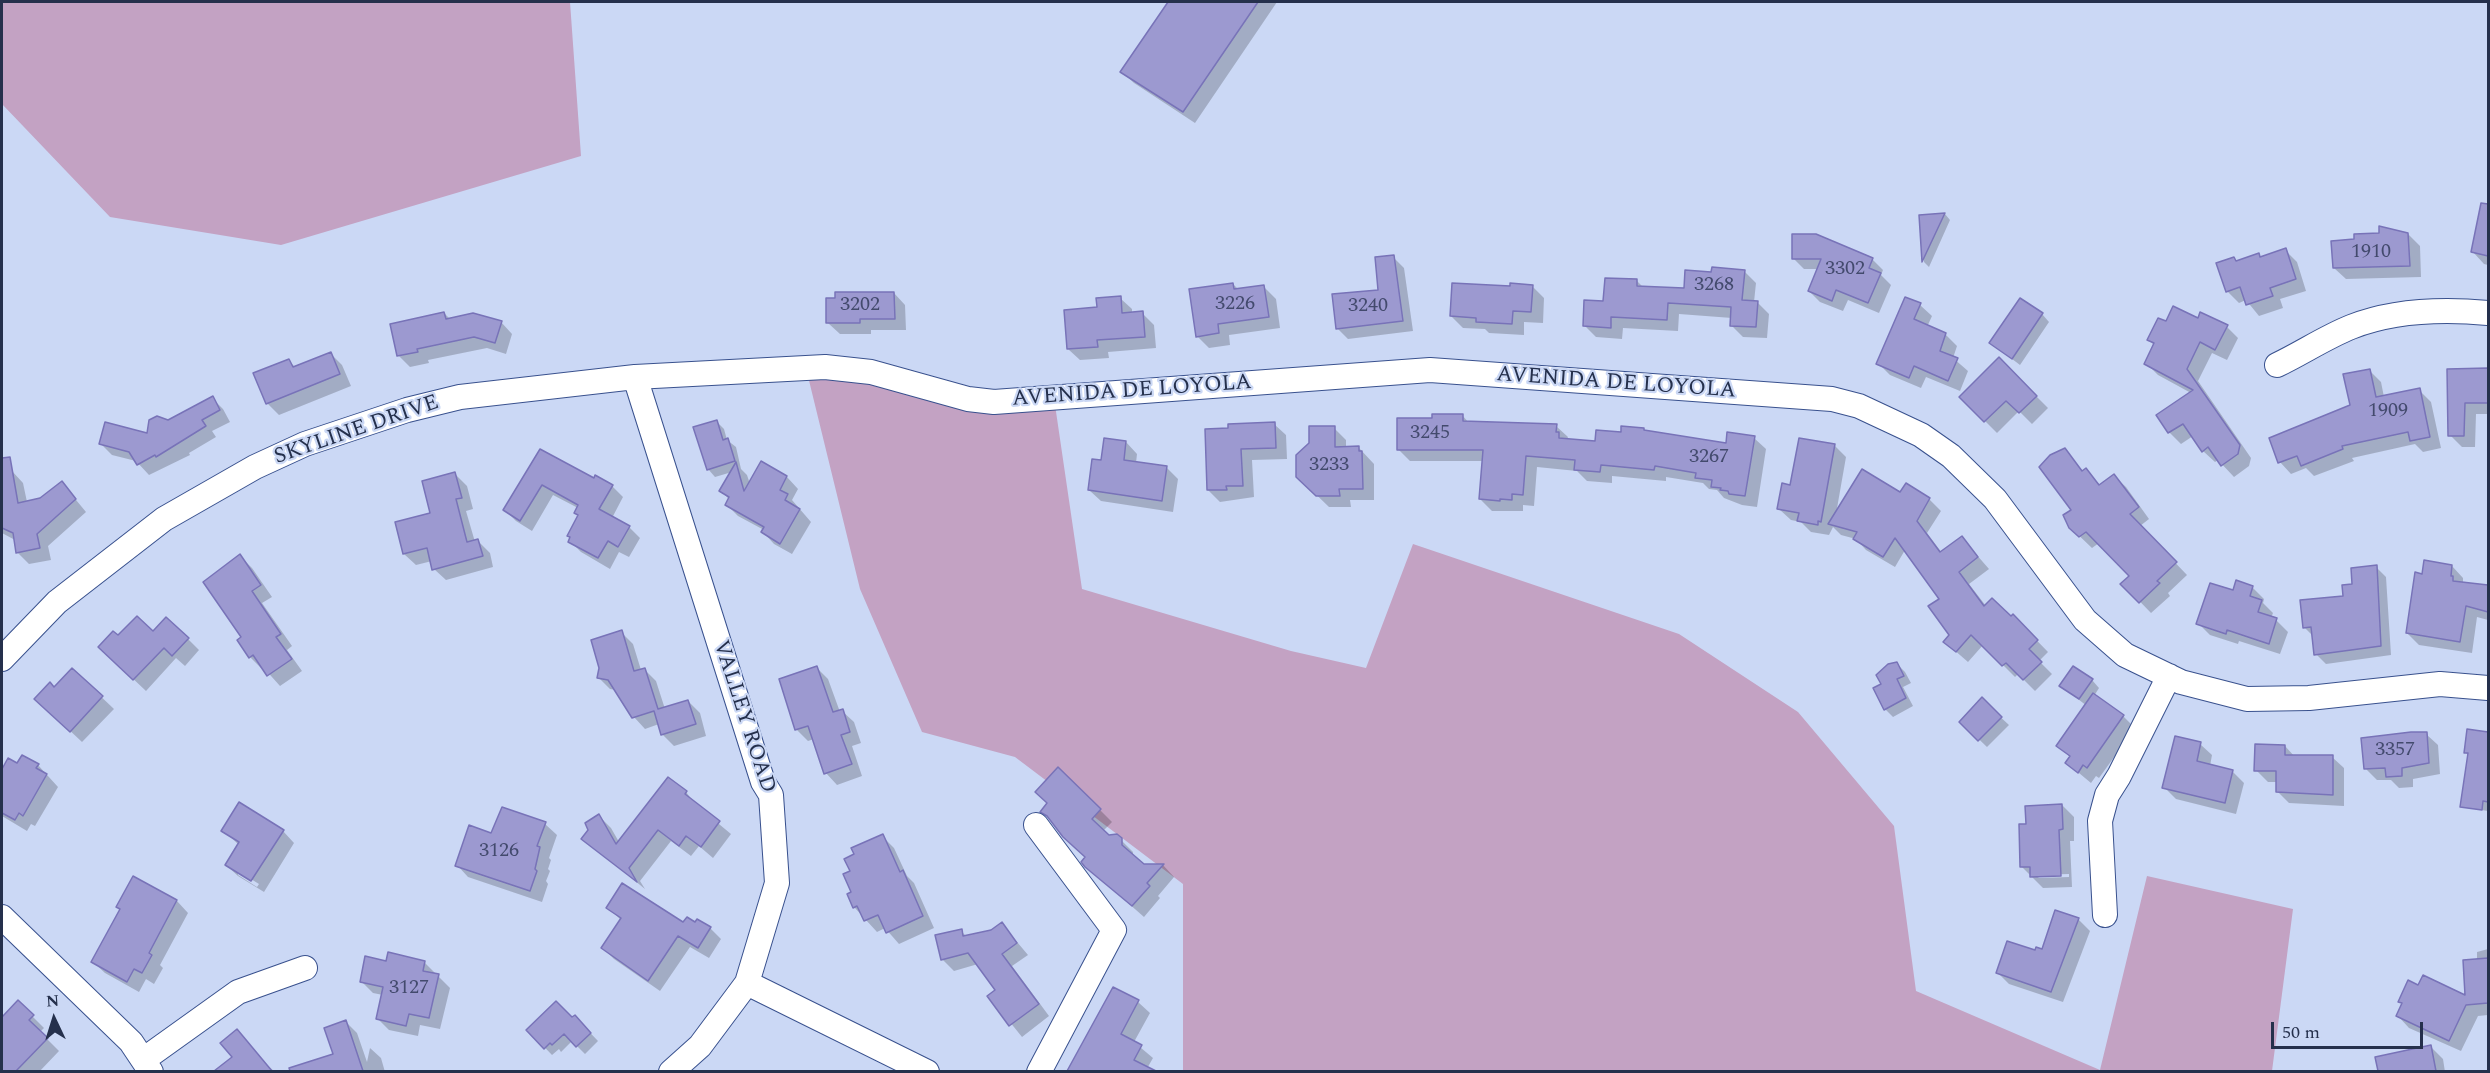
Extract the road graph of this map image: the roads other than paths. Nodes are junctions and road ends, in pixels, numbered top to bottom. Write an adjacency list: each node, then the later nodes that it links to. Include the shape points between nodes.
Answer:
1 (2488, 313): 2 (street, via 2452,309 2398,315 2352,327)
2 (2277, 365)
3 (635, 377): 4 (street, SKYLINE DRIVE, via 460,397 305,444 255,467 164,519 57,602); 5 (street, AVENIDA DE LOYOLA, via 825,367 871,372 968,399 994,402 1430,370 1832,399 1859,406 1921,435 1951,456 1995,499 2085,620 2125,655); 11 (street, VALLEY ROAD, via 763,782 771,795 777,883)
4 (2, 659)
5 (2169, 676): 6 (street, AVENIDA DE LOYOLA, via 2247,699 2309,698 2440,684); 8 (street, via 2107,795 2100,821)
6 (2488, 688)
7 (1036, 825): 15 (street, via 1114,930)
8 (2104, 915)
9 (2, 917): 12 (street, via 131,1042)
10 (305, 968): 12 (street, via 238,992)
11 (747, 983): 13 (street, VALLEY ROAD, via 700,1046); 14 (street)
12 (147, 1065)
13 (671, 1071)
14 (927, 1071)
15 (1039, 1071)

